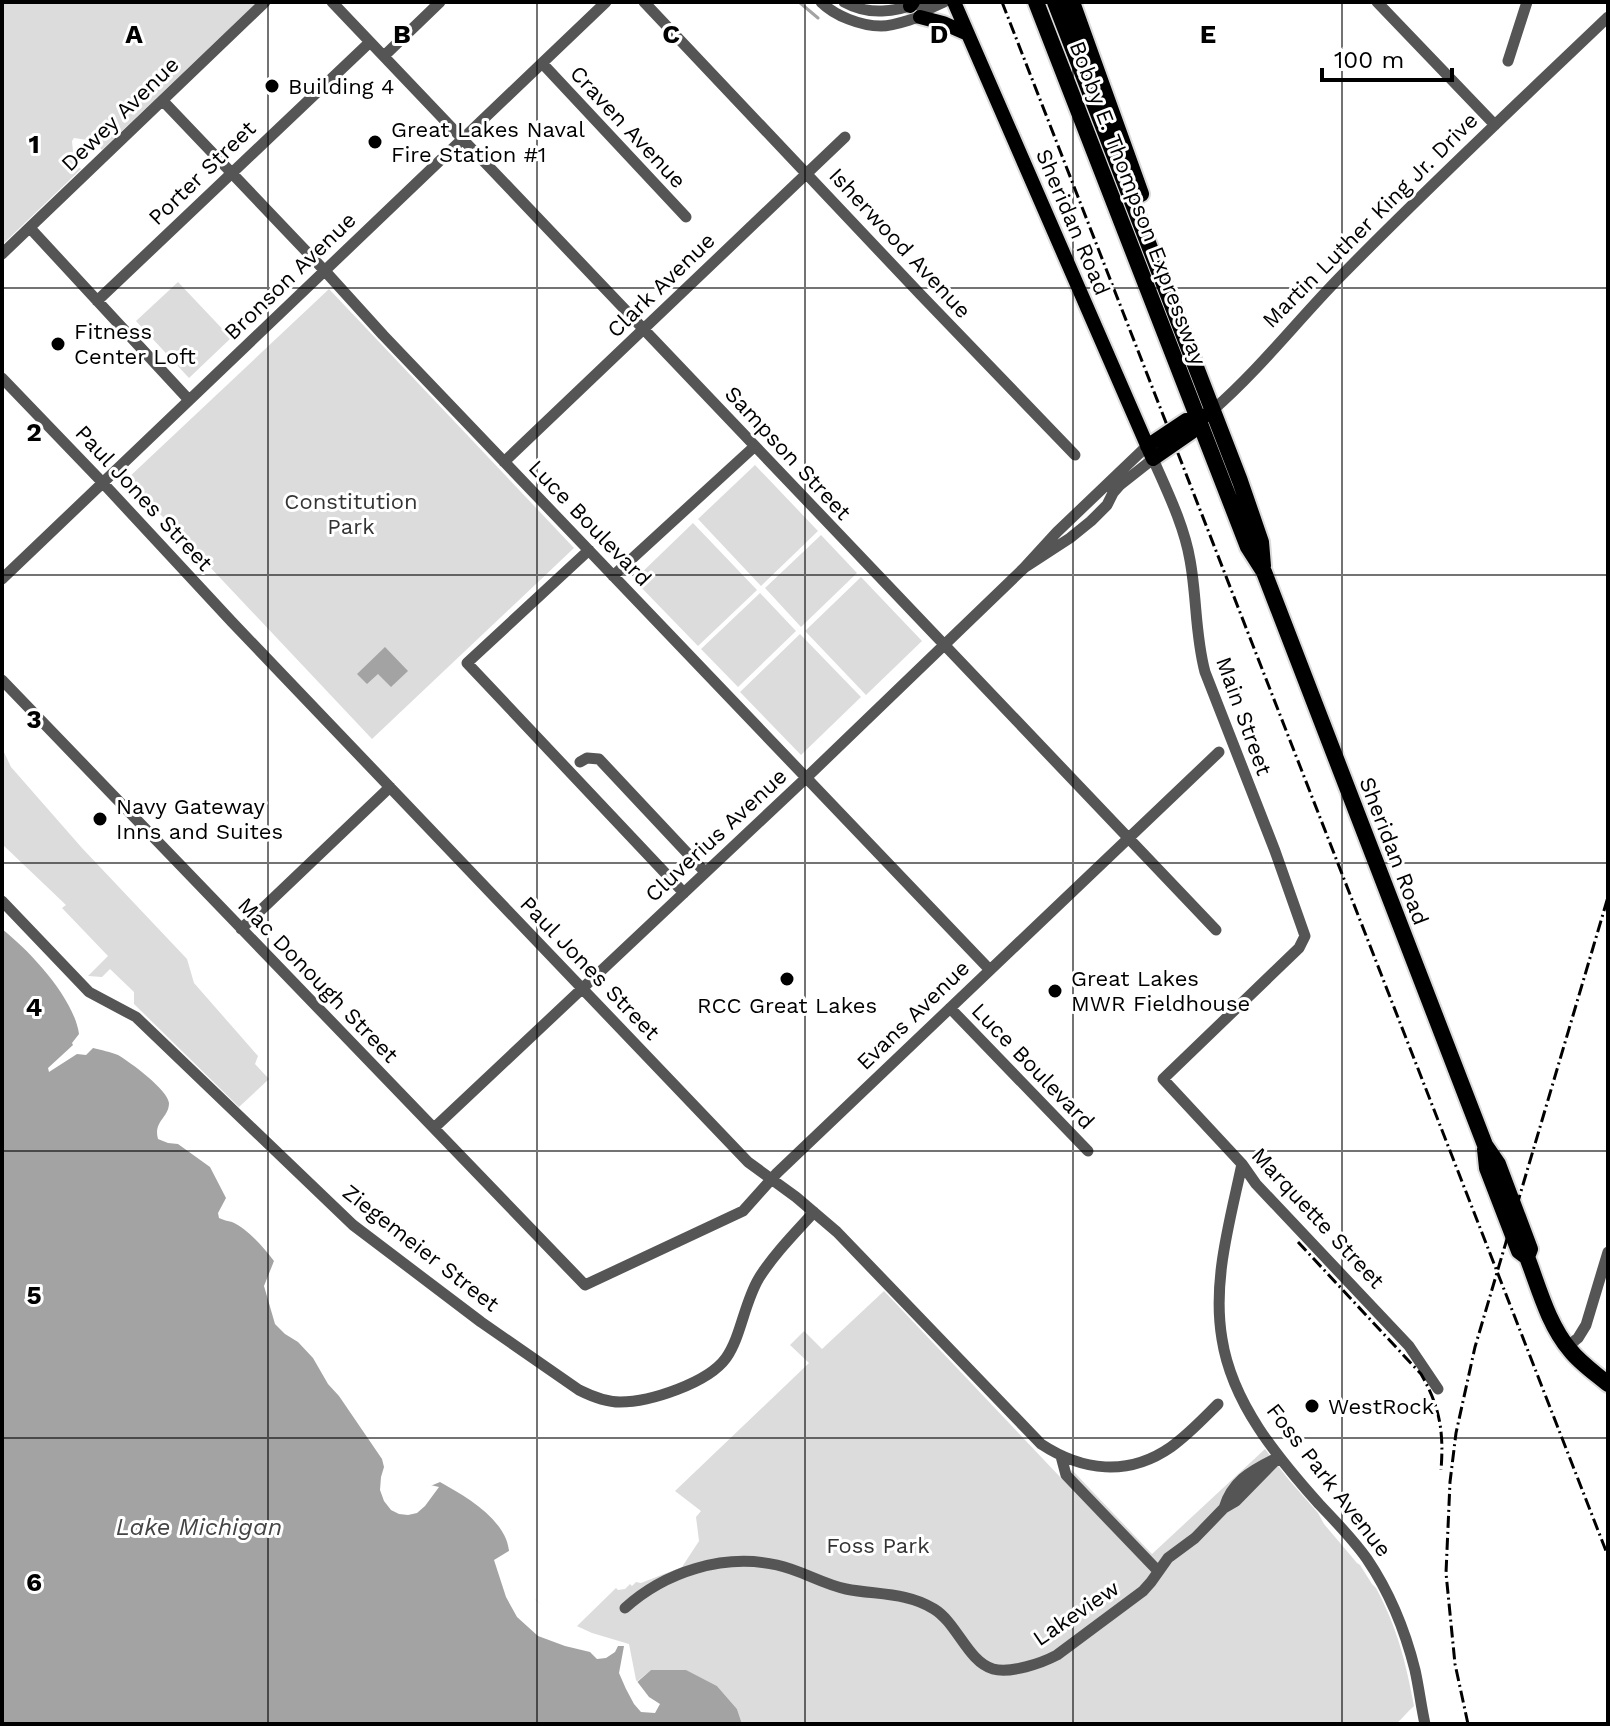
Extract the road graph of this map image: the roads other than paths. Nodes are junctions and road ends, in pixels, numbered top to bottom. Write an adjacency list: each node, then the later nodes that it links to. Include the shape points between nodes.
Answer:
1 (265, 2): 22 (street, Dewey Avenue)
2 (332, 2): 18 (street, Sampson Street)
3 (440, 2): 19 (street)
4 (606, 2): 21 (street, Bronson Avenue)
5 (644, 2): 27 (street, Isherwood Avenue)
6 (821, 2): 15 (street, via 845,17 881,26)
7 (844, 2): 15 (street, via 867,11)
8 (944, 2): 15 (street, via 922,12)
9 (954, 2): 17 (main road, Sheridan Road)
10 (1036, 2): 38 (highway, Bobby E. Thompson Expressway)
11 (1055, 2): 29 (highway, Bobby E. Thompson Expressway)
12 (1072, 2): 29 (highway, via 1141,194)
13 (1377, 2): 23 (street)
14 (1527, 2): 20 (street)
15 (916, 7): 17 (main road)
16 (1608, 17): 23 (street, Martin Luther King Jr. Drive)
17 (968, 34): 40 (main road, Sheridan Road)
18 (370, 42): 19 (street, Sampson Street); 26 (street, Porter Street)
19 (384, 56): 25 (street, Sampson Street)
20 (1508, 61)
21 (542, 63): 25 (street, Bronson Avenue); 28 (street, Craven Avenue)
22 (163, 101): 26 (street, Luce Boulevard); 30 (street, Dewey Avenue)
23 (1495, 125): 37 (street, Martin Luther King Jr. Drive)
24 (845, 137): 27 (street, Clark Avenue)
25 (463, 139): 32 (street, Bronson Avenue); 34 (street, Sampson Street)
26 (232, 172): 32 (street, Luce Boulevard); 33 (street, Porter Street)
27 (806, 174): 34 (street, Clark Avenue); 41 (street, Isherwood Avenue)
28 (686, 217)
29 (1140, 219): 37 (highway, Bobby E. Thompson Expressway)
30 (30, 228): 31 (street, Dewey Avenue); 33 (street)
31 (2, 254)
32 (325, 271): 36 (street, Bronson Avenue); 42 (street, Luce Boulevard)
33 (97, 301): 36 (street)
34 (643, 329): 39 (street, Sampson Street); 42 (street, Clark Avenue)
35 (2, 378): 43 (street, Paul Jones Street)
36 (189, 400): 43 (street, Bronson Avenue)
37 (1213, 410): 38 (main road, Martin Luther King Jr. Drive); 45 (highway, Sheridan Road, via 1261,542)
38 (1199, 421): 40 (main road, Martin Luther King Jr. Drive, via 1192,432); 45 (highway, Sheridan Road, via 1248,547)
39 (755, 446): 46 (street); 48 (street, Sampson Street)
40 (1150, 453): 48 (street, Cluverius Avenue, via 1057,532); 63 (street, Main Street, via 1191,562 1205,672 1305,936 1299,948)
41 (1075, 455)
42 (504, 462): 44 (street, Luce Boulevard)
43 (103, 483): 47 (street, Bronson Avenue); 53 (street, Paul Jones Street)
44 (589, 550): 46 (street, Luce Boulevard); 56 (street, via 467,663)
45 (1264, 572): 71 (highway, Sheridan Road, via 1485,1145 1498,1164 1530,1249 1527,1257)
46 (613, 576): 52 (street, Luce Boulevard)
47 (2, 579)
48 (942, 645): 52 (street, Cluverius Avenue); 54 (street, Sampson Street)
49 (2, 680): 58 (street, Mac Donough Street)
50 (1219, 752): 54 (street, Evans Avenue)
51 (580, 762): 55 (street, via 599,759)
52 (806, 778): 55 (street, Cluverius Avenue); 60 (street, Luce Boulevard)
53 (390, 787): 58 (street); 61 (street, Paul Jones Street)
54 (1128, 838): 59 (street, Sampson Street); 60 (street, Evans Avenue)
55 (705, 872): 56 (street, Cluverius Avenue)
56 (684, 893): 61 (street, Cluverius Avenue)
57 (2, 901): 68 (street, Ziegemeier Street, via 89,992 136,1017 353,1225 588,1395 617,1402 642,1400 714,1371 728,1355 764,1271)
58 (241, 929): 64 (street, Mac Donough Street)
59 (1216, 930)
60 (990, 970): 62 (street, Evans Avenue)
61 (582, 988): 64 (street, Cluverius Avenue); 67 (street, Paul Jones Street, via 748,1162)
62 (950, 1008): 65 (street, Luce Boulevard); 67 (street, Evans Avenue)
63 (1163, 1079): 66 (street, Marquette Street)
64 (434, 1128): 70 (street, Mac Donough Street, via 585,1285)
65 (1088, 1151)
66 (1242, 1164): 73 (street, Marquette Street, via 1409,1346); 76 (street, Foss Park Avenue, via 1221,1270 1221,1336 1232,1379)
67 (771, 1179): 68 (street, Paul Jones Street); 70 (street, Evans Avenue, via 743,1211)
68 (814, 1212): 75 (street, Paul Jones Street, via 1034,1437)
69 (1608, 1252): 71 (street, via 1586,1325)
70 (612, 1272)
71 (1567, 1347): 72 (highway, Sheridan Road)
72 (1608, 1384)
73 (1438, 1389)
74 (1218, 1404): 75 (street, via 1170,1448 1143,1462 1097,1467)
75 (1061, 1456): 77 (street, Paul Jones Street, via 1066,1475)
76 (1279, 1457): 77 (street, Lakeview); 79 (street, Foss Park Avenue, via 1379,1578 1404,1630)
77 (1158, 1571): 78 (street, Lakeview, via 1143,1591 1057,1655 1009,1670 981,1663 951,1623 923,1603 838,1587 756,1562 712,1563 688,1571 659,1583)
78 (625, 1608)
79 (1425, 1724)

